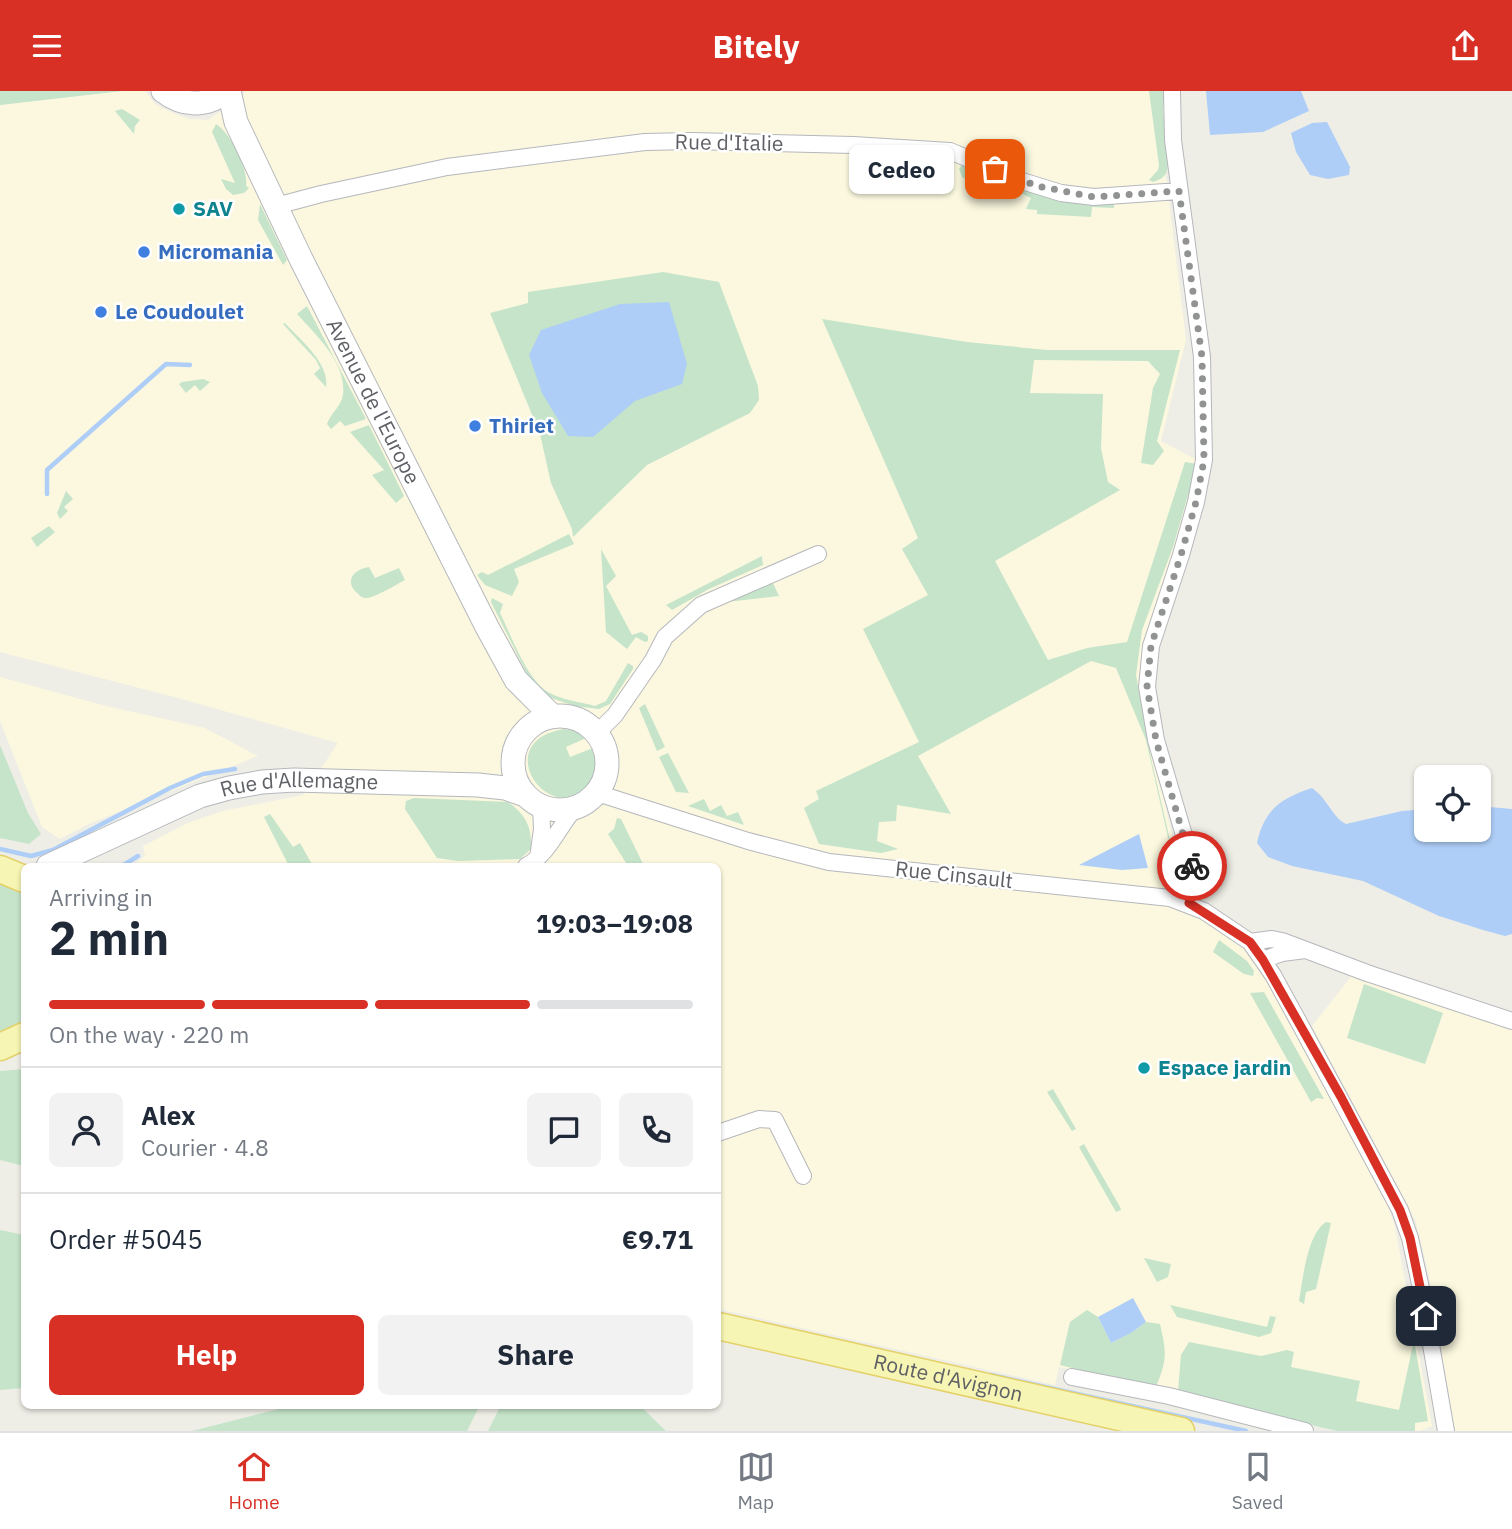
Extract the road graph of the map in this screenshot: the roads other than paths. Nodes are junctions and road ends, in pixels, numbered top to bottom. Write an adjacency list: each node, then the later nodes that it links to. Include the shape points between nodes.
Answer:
1 (163, 91): 3 (street, via 192,104)
2 (1172, 91): 4 (street)
3 (220, 95): 5 (street, Avenue de l'Europe)
4 (1179, 191): 5 (street, Rue d'Italie, via 1094,197 1061,193 950,151 691,141 638,143 447,167); 20 (street, via 1202,357 1204,460 1181,555 1151,646 1147,687 1156,740 1191,859 1195,886)
5 (276, 207): 7 (street, Avenue de l'Europe)
6 (818, 554): 10 (street, via 701,605 665,637 615,715)
7 (516, 680): 8 (street, Avenue de l'Europe); 9 (street, Avenue de l'Europe)
8 (552, 716): 9 (street); 10 (street, via 573,717)
9 (524, 732): 11 (street)
10 (597, 733): 13 (street, via 607,760 606,776)
11 (512, 763): 12 (street); 14 (street, via 517,782)
12 (478, 785): 14 (street, Rue d'Allemagne, via 505,787); 16 (street, Rue d'Allemagne, via 262,782 200,796)
13 (597, 793): 15 (street); 20 (street, Rue Cinsault, via 829,862)
14 (533, 801): 15 (street, via 558,810); 19 (street, via 542,829)
15 (576, 807): 19 (street)
16 (129, 831): 17 (street, Rue d'Allemagne); 18 (street, Rue d'Allemagne)
17 (55, 863)
18 (92, 863)
19 (532, 863)
20 (1189, 903): 21 (street, Rue Cinsault)
21 (1250, 942): 22 (street, via 1272,939); 23 (street)
22 (1307, 949): 23 (street); 24 (street)
23 (1263, 960): 33 (street, via 1400,1210 1422,1293)
24 (1512, 1020)
25 (721, 1132): 26 (street, via 759,1119 775,1120)
26 (803, 1176)
27 (721, 1328): 31 (main road, Route d'Avignon)
28 (721, 1346): 30 (main road, Route d'Avignon)
29 (1072, 1377): 32 (street)
30 (1102, 1431)
31 (1181, 1431)
32 (1305, 1431)
33 (1446, 1431)

